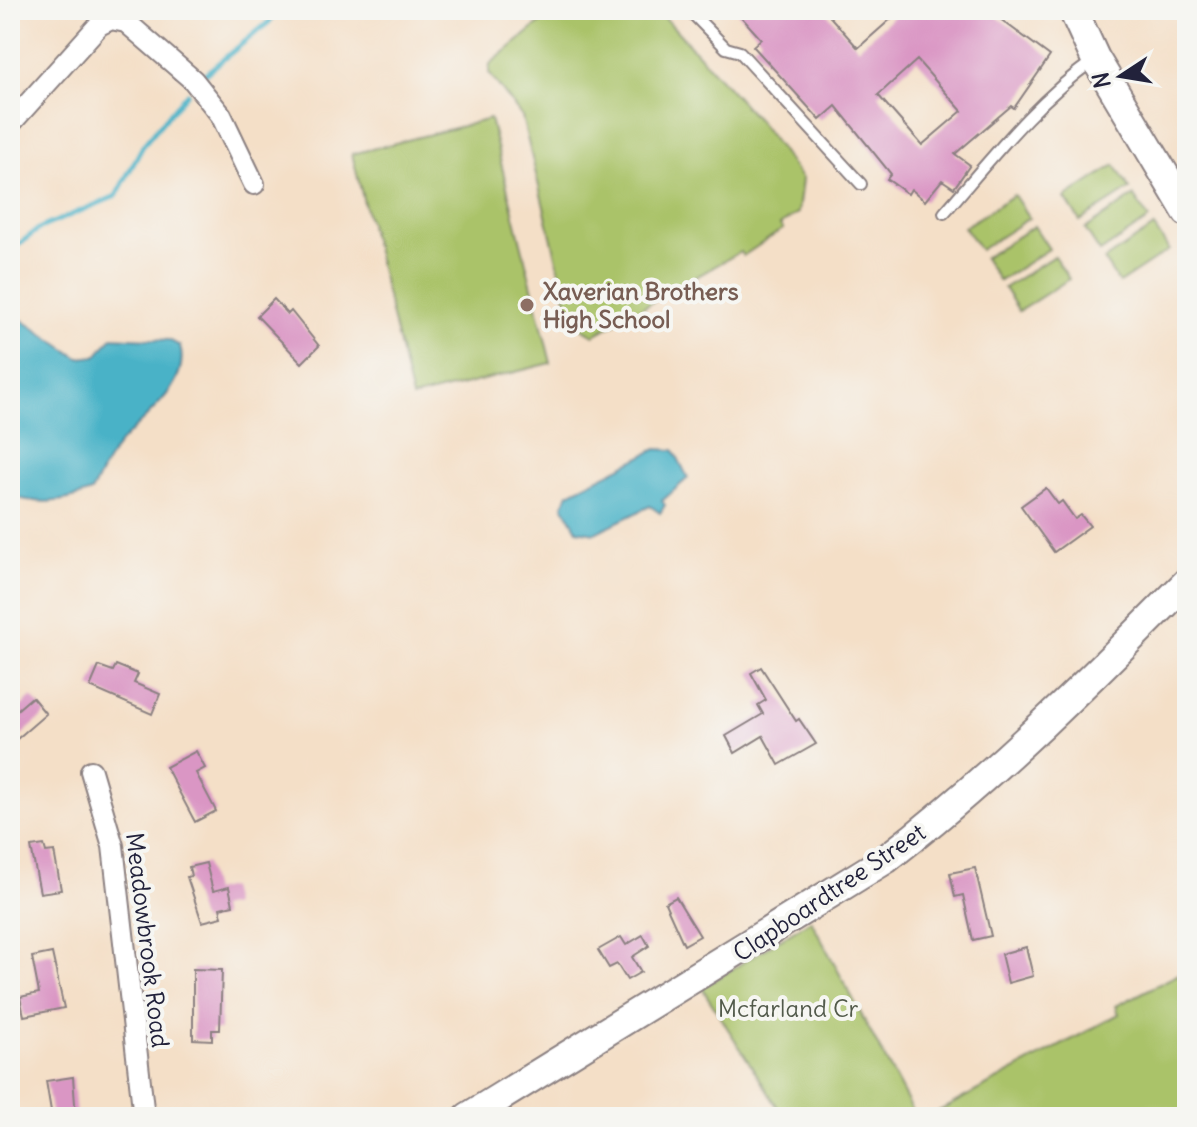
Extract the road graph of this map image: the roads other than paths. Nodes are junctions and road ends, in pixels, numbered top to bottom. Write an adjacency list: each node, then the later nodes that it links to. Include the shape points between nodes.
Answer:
1 (689, 10): 6 (lane, via 726,48 740,52)
2 (1073, 10): 3 (main road)
3 (1095, 58): 7 (main road); 8 (lane, via 1033,110)
4 (10, 124): 5 (street, via 99,25 111,19 126,22 212,103)
5 (254, 184)
6 (861, 184)
7 (1187, 212)
8 (944, 213)
9 (1187, 582): 12 (main road, Clapboardtree Street, via 1031,734 886,859)
10 (91, 771): 11 (street, Meadowbrook Road, via 113,846)
11 (144, 1117)
12 (468, 1117)

